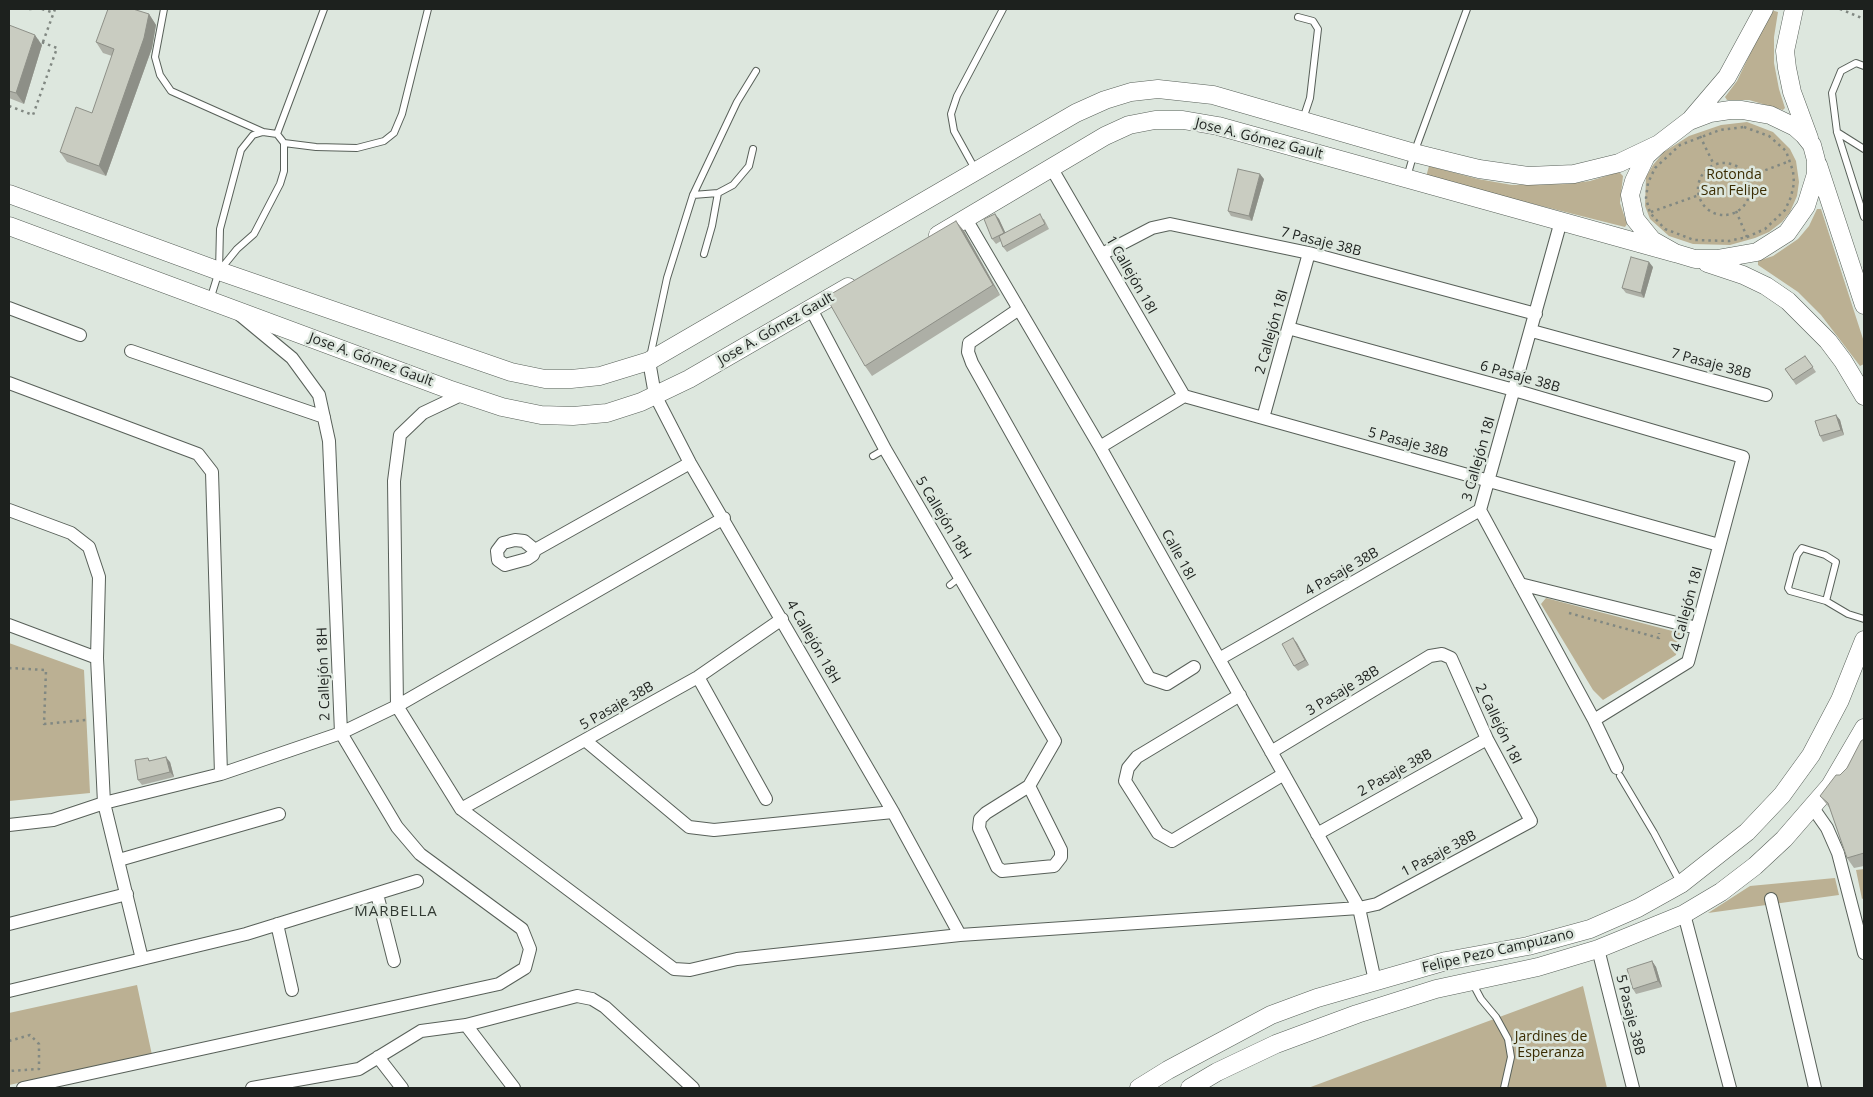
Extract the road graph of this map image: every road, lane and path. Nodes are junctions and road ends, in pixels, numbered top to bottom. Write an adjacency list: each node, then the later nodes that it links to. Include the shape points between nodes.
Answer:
1 (28, 9): 2 (path)
2 (35, 9)
3 (42, 9): 13 (path)
4 (55, 9): 13 (path)
5 (164, 9): 23 (lane, via 155,57 160,75 171,91)
6 (324, 9): 25 (lane)
7 (428, 9): 27 (lane, via 402,114 394,133 384,141 357,148)
8 (1003, 9): 36 (lane, via 957,96 951,114 954,132)
9 (1467, 9): 31 (lane)
10 (1764, 9): 22 (main road, via 1727,77)
11 (1794, 9): 32 (main road, via 1785,51 1787,68 1792,92)
12 (1840, 9): 15 (path)
13 (54, 13): 17 (path)
14 (1298, 17): 21 (lane, via 1313,21 1318,29 1310,98)
15 (1864, 19)
16 (34, 39): 17 (path)
17 (43, 42): 20 (path, via 57,48 34,115)
18 (1864, 66): 24 (lane, via 1856,63 1841,71 1832,93)
19 (756, 71): 41 (lane, via 737,102)
20 (9, 106)
21 (1303, 121): 31 (main road, Jose A. Gómez Gault); 36 (main road, Jose A. Gómez Gault, via 1194,92 1158,89 1131,92 1076,113)
22 (1690, 121): 28 (main road); 32 (main road, via 1730,110 1756,112 1795,127)
23 (263, 132): 25 (lane); 56 (lane, via 248,139 241,150 220,229)
24 (1837, 132): 30 (lane); 45 (lane)
25 (277, 134): 27 (lane)
26 (1700, 136): 33 (path, via 1744,127 1778,142); 34 (path); 44 (path, via 1680,145 1655,168 1646,198)
27 (284, 143): 56 (lane, via 282,177 264,218 254,234)
28 (1659, 144): 31 (main road, Jose A. Gómez Gault, via 1619,164 1552,176 1506,173); 52 (main road, via 1639,168 1630,196 1631,207 1635,219 1652,240)
29 (753, 148): 39 (lane, via 749,166 733,184)
30 (1864, 148)
31 (1414, 153): 37 (lane)
32 (1814, 153): 55 (main road, via 1816,174 1806,206 1787,233 1756,252 1735,257); 59 (main road)
33 (1790, 161): 38 (path); 49 (path, via 1794,183 1785,210 1765,229)
34 (1714, 165): 38 (path, via 1735,165); 42 (path, via 1700,179)
35 (1052, 169): 37 (main road, Jose A. Gómez Gault, via 1129,125 1155,120 1182,120 1218,126); 46 (main road, Jose A. Gómez Gault); 54 (street, 1 Callejón 18I)
36 (976, 170): 69 (main road, Jose A. Gómez Gault)
37 (1407, 177): 47 (main road, Jose A. Gómez Gault)
38 (1747, 177): 43 (path, via 1749,194)
39 (718, 192): 41 (lane); 53 (lane)
40 (9, 194): 56 (main road, Jose A. Gómez Gault)
41 (693, 195): 69 (lane, via 667,278)
42 (1699, 196): 43 (path, via 1709,210 1716,213); 44 (path)
43 (1736, 211): 49 (path)
44 (1650, 213): 49 (path, via 1665,229 1681,237 1714,241)
45 (1864, 217)
46 (966, 218): 50 (main road, Jose A. Gómez Gault); 63 (street, Calle 18I)
47 (1561, 221): 52 (main road, Jose A. Gómez Gault); 64 (street, 3 Callejón 18I)
48 (9, 226): 58 (main road, Jose A. Gómez Gault)
49 (1747, 237)
50 (923, 244)
51 (1309, 253): 54 (street, 7 Pasaje 38B, via 1170,224 1152,228); 64 (street, 7 Pasaje 38B); 65 (street, 2 Callejón 18I)
52 (1675, 253): 55 (main road)
53 (704, 254)
54 (1102, 254): 75 (street, 1 Callejón 18I)
55 (1695, 259): 76 (main road, via 1743,275 1788,301 1828,341)
56 (219, 271): 58 (lane); 69 (main road, Jose A. Gómez Gault, via 519,373 545,378 600,376)
57 (862, 279): 62 (main road, Jose A. Gómez Gault)
58 (209, 301): 61 (main road, Jose A. Gómez Gault)
59 (1864, 305)
60 (9, 308): 67 (street)
61 (232, 309): 72 (main road, Jose A. Gómez Gault); 77 (street, 2 Callejón 18H, via 292,358 319,395)
62 (810, 309): 73 (main road, Jose A. Gómez Gault, via 689,379); 80 (street, 5 Callejón 18H)
63 (1019, 309): 79 (street, Calle 18I); 104 (street, via 969,343 972,363 1149,678 1167,684)
64 (1536, 314): 66 (street, 3 Callejón 18I)
65 (1288, 328): 71 (street, 6 Pasaje 38B); 78 (street, 2 Callejón 18I)
66 (1532, 331): 71 (street, 3 Callejón 18I); 74 (street, 7 Pasaje 38B)
67 (80, 335)
68 (131, 351): 77 (street)
69 (649, 360): 73 (street, 4 Callejón 18H)
70 (9, 383): 117 (street, via 198,454 212,472)
71 (1514, 390): 82 (street, 6 Pasaje 38B); 84 (street, 3 Callejón 18I)
72 (463, 394): 73 (main road, Jose A. Gómez Gault, via 541,415 573,416 607,412); 108 (street, via 423,413 400,435 394,482)
73 (655, 395): 83 (street, 4 Callejón 18H)
74 (1766, 395)
75 (1184, 396): 78 (street, 5 Pasaje 38B); 79 (street)
76 (1864, 396)
77 (324, 417): 112 (street, 2 Callejón 18H, via 329,441)
78 (1263, 418): 84 (street, 5 Pasaje 38B)
79 (1100, 447): 103 (street, Calle 18I)
80 (885, 449): 81 (lane); 90 (street, 5 Callejón 18H)
81 (873, 456)
82 (1743, 457): 88 (street, 4 Callejón 18I)
83 (690, 463): 87 (street, 4 Callejón 18H); 89 (street)
84 (1488, 480): 86 (street, 3 Callejón 18I); 88 (street, 5 Pasaje 38B)
85 (9, 510): 102 (street, via 71,533 89,547 99,577)
86 (1480, 510): 91 (street, 3 Callejón 18I); 103 (street, 4 Pasaje 38B)
87 (724, 518): 95 (street, 4 Callejón 18H); 108 (street)
88 (1719, 545): 99 (street, 4 Callejón 18I)
89 (535, 550)
90 (960, 577): 92 (lane); 119 (street, 5 Callejón 18H, via 1055,741)
91 (1520, 584): 96 (street); 110 (street, 3 Callejón 18I)
92 (950, 585)
93 (1826, 601): 93 (lane, via 1836,562 1802,548 1788,588 1793,593); 97 (lane)
94 (1569, 613): 96 (path, via 1659,638)
95 (782, 618): 106 (street, 5 Pasaje 38B); 124 (street, 4 Callejón 18H)
96 (1661, 619): 99 (street)
97 (1864, 619)
98 (9, 624): 102 (street)
99 (1697, 628): 110 (street, 4 Callejón 18I, via 1688,662)
100 (1864, 640): 131 (main road, Felipe Pezo Campuzano, via 1840,700 1815,747 1782,795 1747,832)
101 (1430, 656): 113 (street, 2 Callejón 18I, via 1442,654 1451,658); 115 (street, 3 Pasaje 38B)
102 (97, 658): 109 (street)
103 (1219, 659): 107 (street, Calle 18I)
104 (1194, 667)
105 (9, 668): 109 (path, via 46,670 44,724)
106 (698, 677): 114 (street, 5 Pasaje 38B); 120 (street)
107 (1240, 695): 115 (street, Calle 18I); 118 (street, via 1137,757 1128,768 1125,782 1158,833 1172,841)
108 (396, 706): 112 (street); 122 (street)
109 (100, 719): 121 (street)
110 (1594, 720): 116 (street, 3 Callejón 18I)
111 (1864, 731): 123 (main road, Felipe Pezo Campuzano)
112 (341, 733): 117 (street); 153 (street, 2 Callejón 18H, via 397,827 420,854 522,929 530,949 525,968 499,984)
113 (1487, 739): 126 (street, 2 Callejón 18I); 128 (street, 2 Pasaje 38B)
114 (586, 741): 122 (street, 5 Pasaje 38B); 124 (street, via 689,827 714,830)
115 (1271, 752): 118 (street, Calle 18I)
116 (1619, 772): 131 (lane)
117 (221, 774): 121 (street)
118 (1284, 774): 128 (street, Calle 18I)
119 (1029, 786): 119 (street, via 980,819 979,828 1002,872 1054,866 1061,857 1061,850)
120 (766, 799)
121 (104, 803): 127 (street, via 53,820); 129 (street)
122 (462, 808): 139 (street, 1 Pasaje 38B, via 668,966 679,971 737,959)
123 (1814, 808): 136 (main road, Felipe Pezo Campuzano, via 1755,866); 141 (street, via 1838,853)
124 (893, 812): 139 (street, 4 Callejón 18H)
125 (279, 814): 129 (street)
126 (1531, 822): 135 (street, 1 Pasaje 38B, via 1377,904)
127 (9, 825)
128 (1317, 834): 135 (street, Calle 18I)
129 (119, 860): 132 (street)
130 (418, 881): 133 (street)
131 (1681, 884): 145 (main road, Felipe Pezo Campuzano, via 1590,929 1528,946 1446,961)
132 (127, 894): 137 (street); 142 (street)
133 (377, 894): 138 (street); 143 (street)
134 (1771, 899): 163 (street)
135 (1359, 908): 139 (street, 1 Pasaje 38B); 145 (street, Calle 18I)
136 (1684, 914): 140 (main road, Felipe Pezo Campuzano); 162 (street)
137 (9, 924)
138 (277, 924): 142 (street); 146 (street)
139 (960, 935)
140 (1598, 949): 144 (main road, Felipe Pezo Campuzano, via 1538,967); 161 (street, 5 Pasaje 38B)
141 (1864, 953)
142 (142, 959): 147 (street)
143 (394, 961)
144 (1471, 980): 159 (main road, Felipe Pezo Campuzano, via 1276,1044); 160 (lane, via 1508,1039 1511,1056)
145 (1375, 981): 158 (main road, Felipe Pezo Campuzano, via 1270,1015)
146 (292, 990)
147 (9, 991)
148 (466, 1025): 150 (street, via 422,1031); 156 (street); 157 (street, via 577,996 592,999 605,1007)
149 (9, 1041): 151 (path, via 30,1035 39,1044 39,1069)
150 (378, 1057): 152 (street, via 359,1069); 155 (street)
151 (9, 1071)
152 (291, 1085): 154 (street)
153 (23, 1088)
154 (252, 1088)
155 (402, 1088)
156 (514, 1088)
157 (693, 1088)
158 (1139, 1088)
159 (1190, 1088)
160 (1504, 1088)
161 (1633, 1088)
162 (1730, 1088)
163 (1815, 1088)

